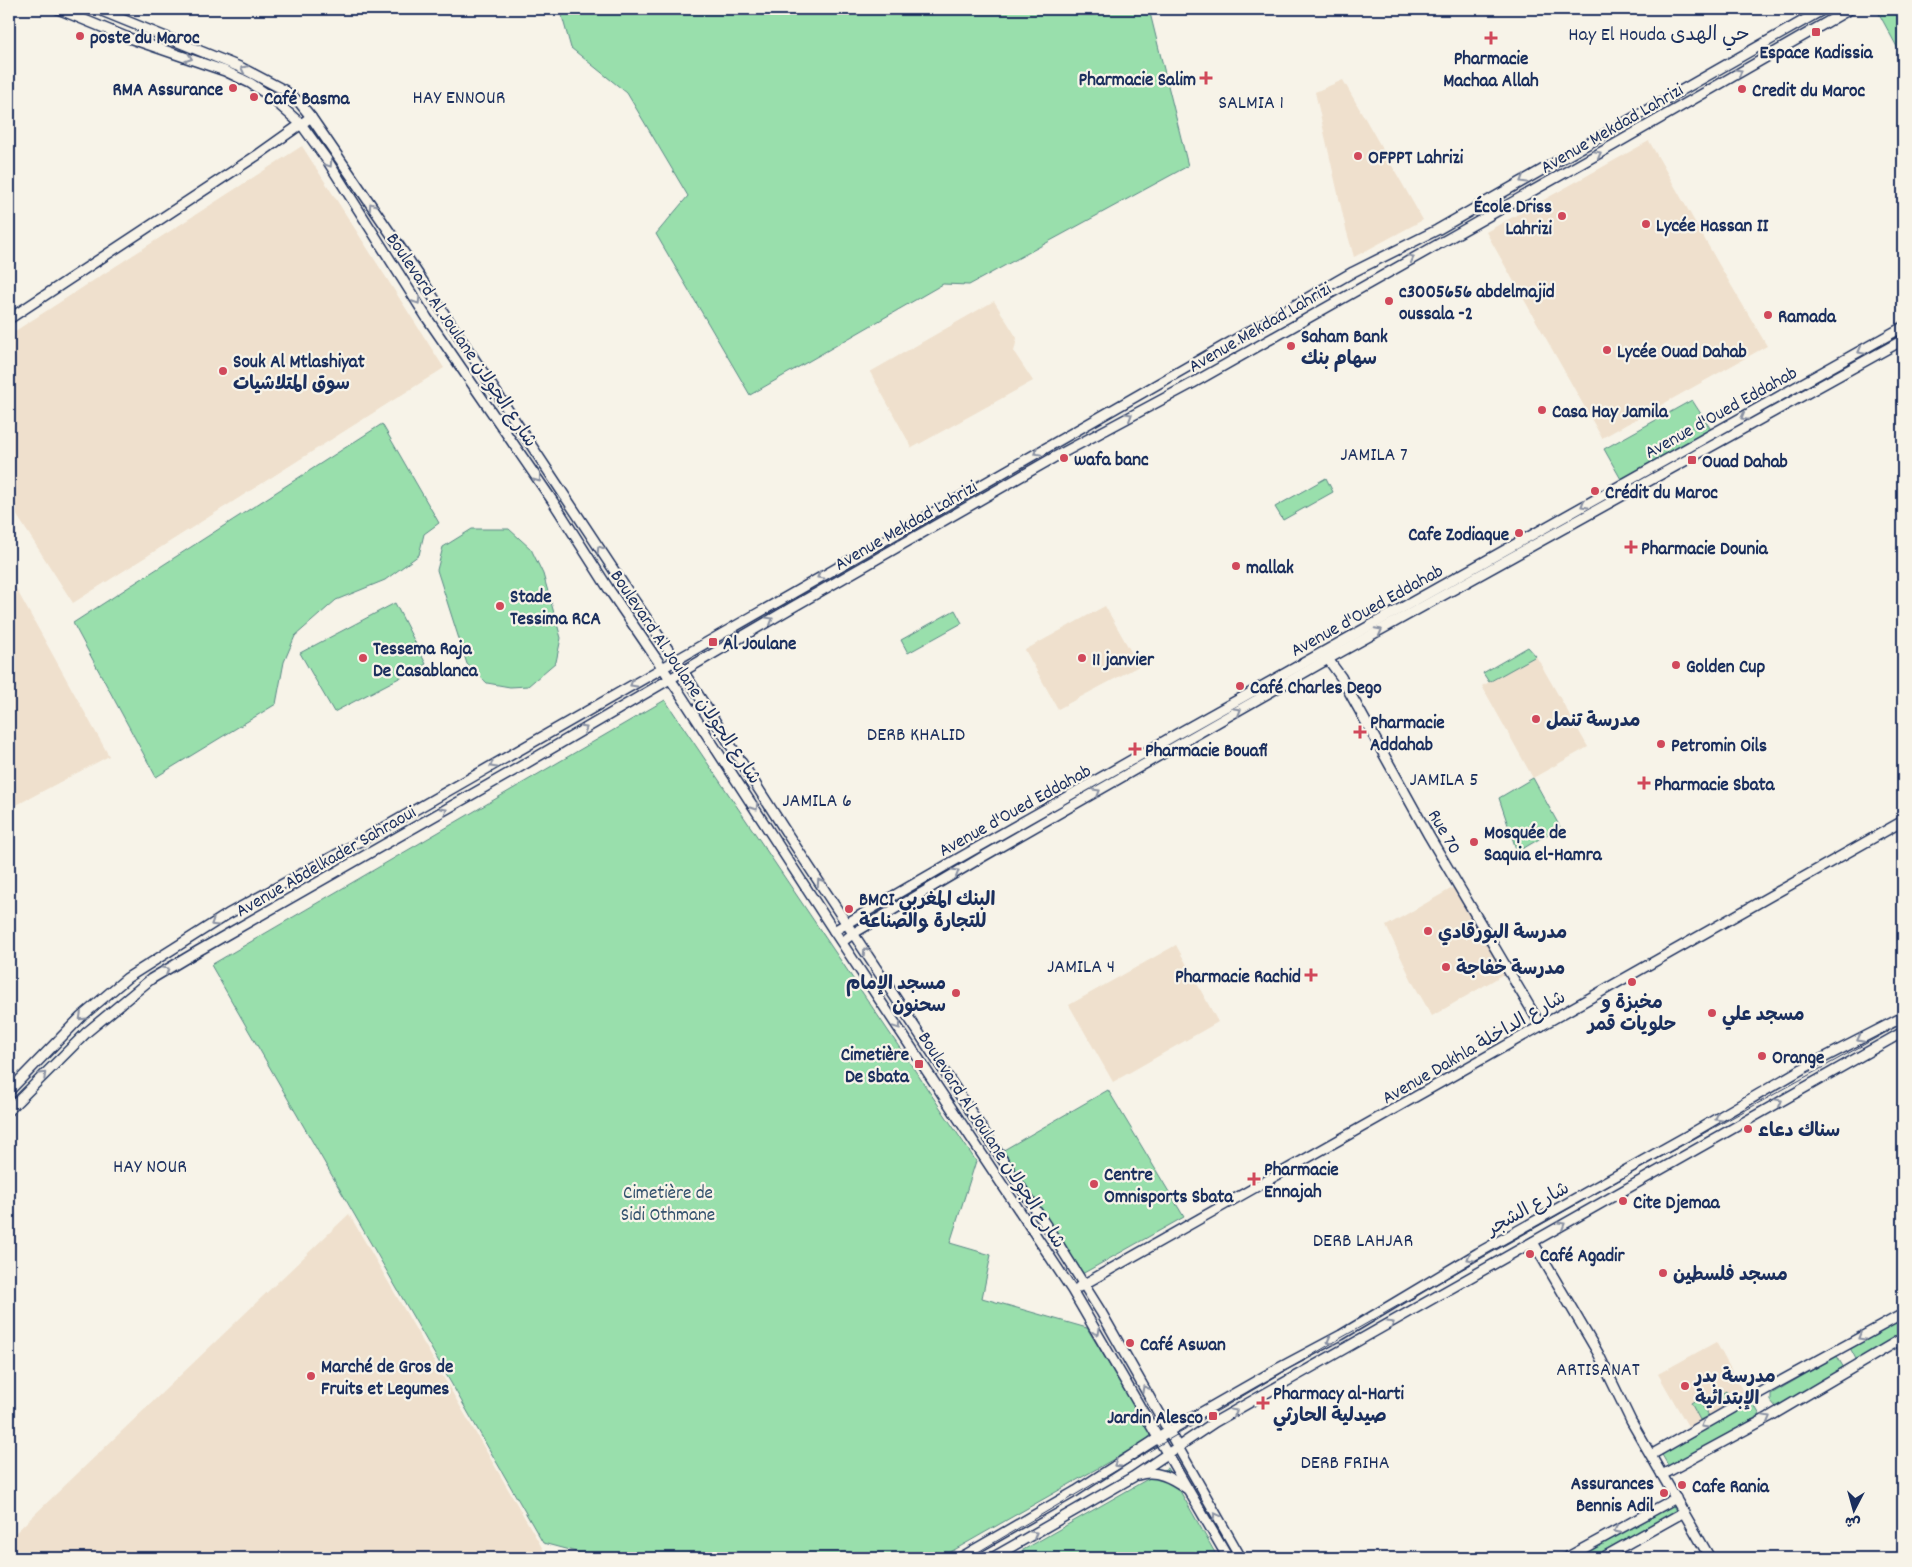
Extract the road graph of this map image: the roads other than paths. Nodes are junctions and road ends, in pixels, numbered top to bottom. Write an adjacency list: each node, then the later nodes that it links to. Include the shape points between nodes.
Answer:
1 (58, 9): 6 (main road, Boulevard Al Joulane شارع الجولان, one-way to 6, via 250,83)
2 (97, 9): 5 (main road, Boulevard Al Joulane شارع الجولان, one-way to 2, via 284,90 242,68)
3 (1824, 9): 11 (main road, Avenue Mekdad Lahrizi, one-way to 11, via 1437,230 1353,272)
4 (1850, 9): 13 (main road, Avenue Mekdad Lahrizi, one-way to 4, via 1030,471 1193,383)
5 (311, 117): 6 (main road); 11 (main road, Boulevard Al Joulane شارع الجولان, one-way to 5)
6 (301, 124): 7 (main road); 12 (main road, Boulevard Al Joulane شارع الجولان, one-way to 12)
7 (9, 319)
8 (1903, 327): 10 (main road, Avenue d'Oued Eddahab, one-way to 10)
9 (1903, 340): 10 (main road, Avenue d'Oued Eddahab, one-way to 9)
10 (1325, 656): 20 (main road, Avenue d'Oued Eddahab); 22 (main road, Avenue d'Oued Eddahab, one-way to 10); 25 (main road, Rue 70, via 1341,678)
11 (675, 659): 12 (main road, Avenue Abdelkader Sahraoui); 13 (main road, Boulevard Al Joulane شارع الجولان)
12 (662, 667): 14 (main road, Boulevard Al Joulane شارع الجولان); 16 (main road, Avenue Abdelkader Sahraoui, one-way to 16)
13 (683, 671): 14 (main road, Avenue Abdelkader Sahraoui); 20 (main road, Boulevard Al Joulane شارع الجولان, one-way to 13)
14 (670, 679): 17 (main road, Avenue Abdelkader Sahraoui, one-way to 14); 21 (main road, Boulevard Al Joulane شارع الجولان, one-way to 21)
15 (1903, 821): 25 (main road, Avenue Dakhla شارع الداخلة)
16 (352, 846): 17 (main road); 18 (main road, Avenue Abdelkader Sahraoui)
17 (360, 860): 19 (main road, Avenue Abdelkader Sahraoui)
18 (298, 875): 19 (main road); 27 (main road, Avenue Abdelkader Sahraoui, one-way to 27, via 228,914 128,978 81,1018)
19 (306, 889): 28 (main road, Avenue Abdelkader Sahraoui, one-way to 19, via 87,1032 139,988 198,950)
20 (847, 923): 21 (main road, Avenue d'Oued Eddahab); 22 (main road, Boulevard Al Joulane شارع الجولان)
21 (834, 930): 23 (main road, Boulevard Al Joulane شارع الجولان)
22 (854, 933): 23 (main road, Avenue d'Oued Eddahab); 30 (main road, Boulevard Al Joulane شارع الجولان, one-way to 22)
23 (842, 942): 31 (main road, Boulevard Al Joulane شارع الجولان, one-way to 31)
24 (1903, 1017): 36 (main road, شارع الشجر, one-way to 36, via 1802,1069)
25 (1540, 1026): 32 (main road, Avenue Dakhla شارع الداخلة)
26 (1903, 1032): 29 (main road, شارع الشجر, one-way to 26)
27 (9, 1091)
28 (9, 1110)
29 (1533, 1242): 38 (main road, شارع الشجر, one-way to 29, via 1215,1422); 40 (main road, via 1598,1353)
30 (1059, 1245): 31 (main road); 32 (main road, Boulevard Al Joulane شارع الجولان)
31 (1047, 1252): 33 (main road, Boulevard Al Joulane شارع الجولان)
32 (1084, 1284): 33 (main road, Avenue Dakhla شارع الداخلة); 36 (main road, Boulevard Al Joulane شارع الجولان, one-way to 32)
33 (1072, 1290): 37 (main road, Boulevard Al Joulane شارع الجولان, one-way to 37)
34 (1903, 1314): 40 (main road, one-way to 40)
35 (1903, 1338): 41 (main road, one-way to 35)
36 (1170, 1431): 37 (main road, شارع الشجر); 38 (main road, Boulevard Al Joulane شارع الجولان)
37 (1158, 1439): 39 (main road, Boulevard Al Joulane شارع الجولان); 46 (main road, شارع الشجر, one-way to 46)
38 (1178, 1448): 39 (main road, شارع الشجر); 49 (main road, Boulevard Al Joulane شارع الجولان, one-way to 38)
39 (1167, 1455): 42 (main road, شارع الشجر); 43 (main road, Boulevard Al Joulane شارع الجولان)
40 (1651, 1455): 41 (main road)
41 (1662, 1475): 44 (main road)
42 (1133, 1477): 43 (main road, via 1145,1472 1160,1474); 47 (main road, شارع الشجر, one-way to 42)
43 (1186, 1488): 48 (main road, Boulevard Al Joulane شارع الجولان)
44 (1676, 1498): 45 (main road); 50 (main road, one-way to 50)
45 (1684, 1512): 51 (main road); 52 (main road)
46 (960, 1558)
47 (992, 1558)
48 (1228, 1558)
49 (1241, 1558)
50 (1566, 1558)
51 (1602, 1558)
52 (1710, 1558)

